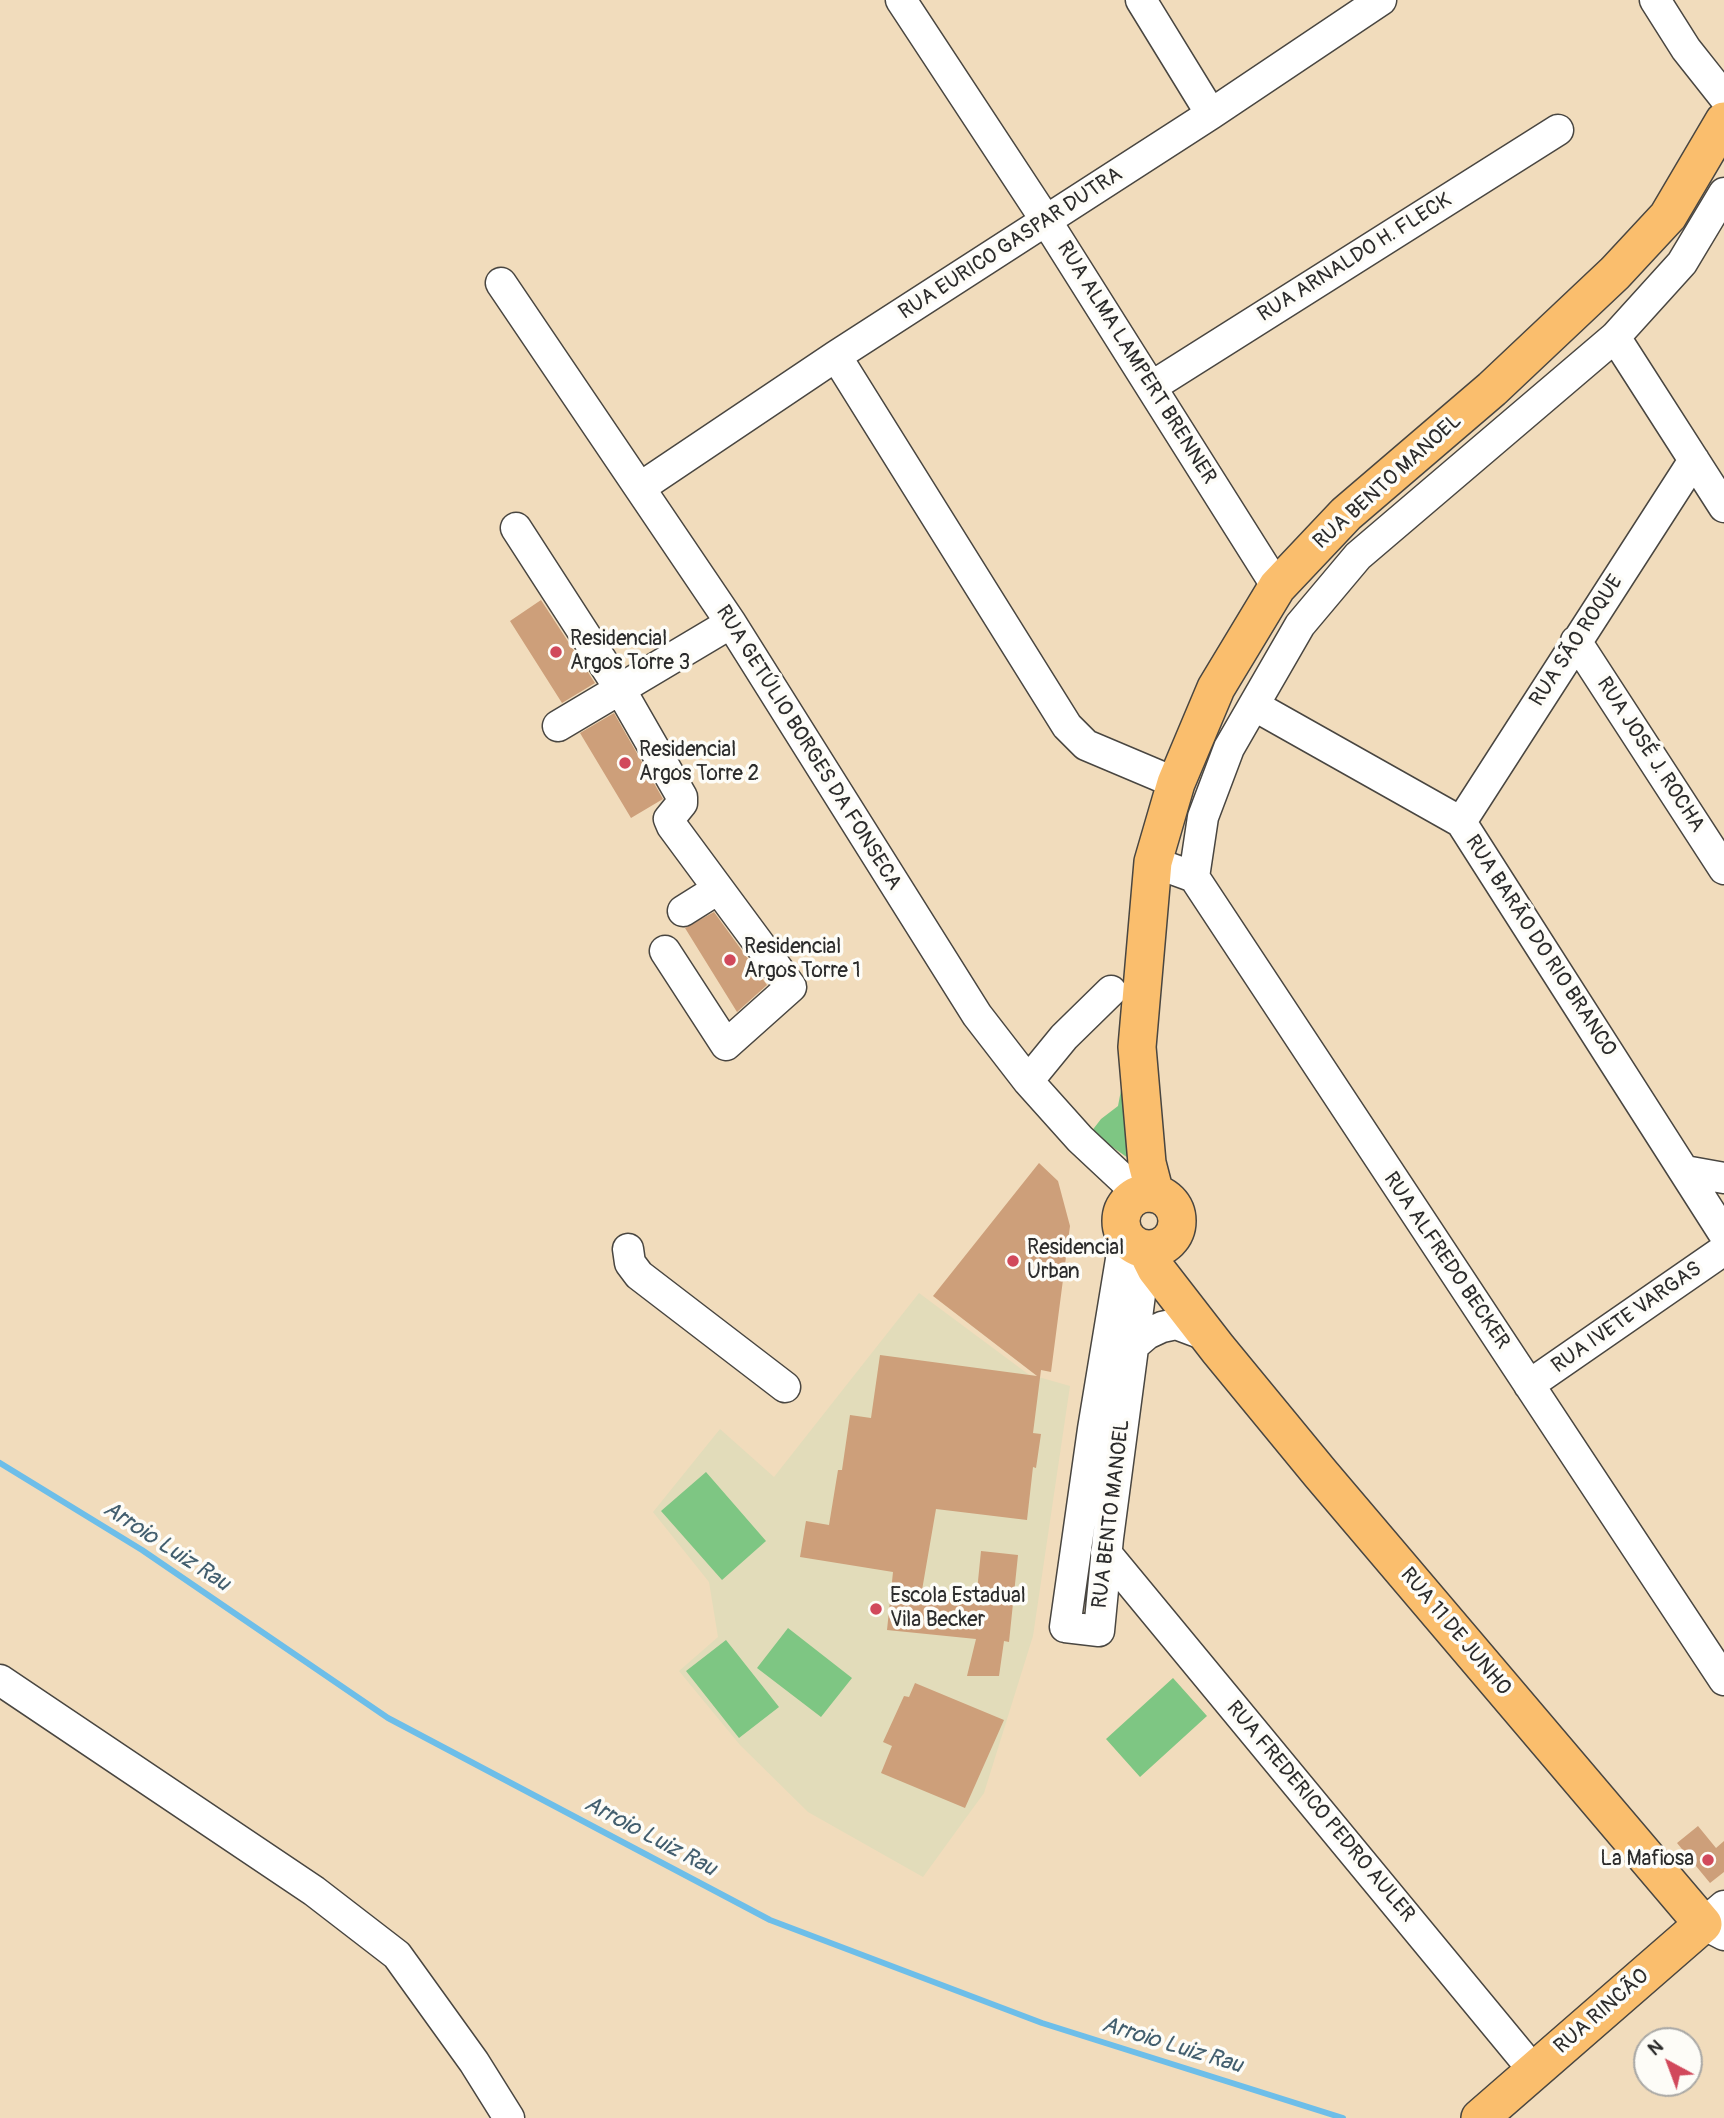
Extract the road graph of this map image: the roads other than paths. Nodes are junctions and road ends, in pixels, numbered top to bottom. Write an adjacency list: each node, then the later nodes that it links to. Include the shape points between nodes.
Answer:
1 (901, 0): 10 (street, RUA ALMA LAMPERT BRENNER)
2 (1140, 0): 6 (street)
3 (1381, 0): 6 (street, RUA EURICO GASPAR DUTRA)
4 (1655, 0): 5 (street, via 1686,50)
5 (1724, 97)
6 (1212, 114): 10 (street, RUA EURICO GASPAR DUTRA)
7 (1724, 121): 19 (main road, RUA BENTO MANOEL, via 1668,216 1615,273 1492,389 1346,514)
8 (1558, 130): 14 (street, RUA ARNALDO H. FLECK)
9 (1724, 192): 12 (street, via 1682,263)
10 (1047, 222): 13 (street, RUA EURICO GASPAR DUTRA); 14 (street, RUA ALMA LAMPERT BRENNER)
11 (501, 283): 16 (street, RUA GETÚLIO BORGES DA FONSECA)
12 (1615, 337): 15 (street); 24 (street, via 1358,556 1300,625)
13 (836, 355): 16 (street, RUA EURICO GASPAR DUTRA); 26 (street, via 1067,726 1086,745)
14 (1151, 387): 19 (street, RUA ALMA LAMPERT BRENNER)
15 (1694, 460): 17 (street); 21 (street, RUA SÃO ROQUE)
16 (641, 486): 20 (street, RUA GETÚLIO BORGES DA FONSECA)
17 (1724, 507)
18 (516, 528): 23 (street)
19 (1277, 587): 22 (main road, RUA BENTO MANOEL)
20 (731, 623): 23 (street); 35 (street, RUA GETÚLIO BORGES DA FONSECA, via 963,992)
21 (1576, 640): 27 (street, RUA SÃO ROQUE); 29 (street, RUA JOSÉ J. ROCHA)
22 (1243, 643): 24 (street); 26 (main road, RUA BENTO MANOEL, via 1216,688)
23 (620, 689): 25 (street); 31 (street, via 682,797 669,819)
24 (1255, 706): 27 (street, RUA BARÃO DO RIO BRANCO); 30 (street, via 1229,748 1203,817)
25 (558, 726)
26 (1176, 783): 28 (main road, RUA BENTO MANOEL)
27 (1461, 822): 36 (street, RUA BARÃO DO RIO BRANCO)
28 (1153, 862): 30 (street); 38 (main road, RUA BENTO MANOEL, via 1137,1047)
29 (1724, 869)
30 (1194, 877): 45 (street, RUA ALFREDO BECKER)
31 (718, 888): 32 (street); 33 (street, via 791,987 726,1045)
32 (684, 911)
33 (664, 951)
34 (1111, 991): 35 (street)
35 (1028, 1081): 38 (street, RUA GETÚLIO BORGES DA FONSECA, via 1080,1139)
36 (1685, 1171): 37 (street); 39 (street, RUA BARÃO DO RIO BRANCO)
37 (1724, 1178)
38 (1146, 1195): 40 (main road, via 1124,1209 1121,1217); 40 (main road, via 1164,1197 1176,1212 1176,1230)
39 (1724, 1234)
40 (1146, 1242): 43 (main road, RUA 11 DE JUNHO, via 1156,1269); 44 (street, RUA BENTO MANOEL); 47 (street, RUA BENTO MANOEL, via 1093,1429 1065,1628 1099,1631)
41 (628, 1248): 46 (street, via 639,1275)
42 (1724, 1250): 45 (street, RUA IVETE VARGAS)
43 (1202, 1328): 44 (street, via 1162,1326); 50 (main road, RUA 11 DE JUNHO, via 1320,1473)
44 (1133, 1346): 47 (street, RUA BENTO MANOEL)
45 (1529, 1385): 49 (street, RUA ALFREDO BECKER)
46 (785, 1387)
47 (1106, 1553): 51 (street, RUA FREDERICO PEDRO AULER)
48 (0, 1680): 52 (street, via 314,1891 397,1955)
49 (1724, 1680)
50 (1717, 1922): 51 (main road, RUA RINCÃO)
51 (1534, 2071): 53 (main road, RUA RINCÃO)
52 (509, 2118)
53 (1480, 2118)

